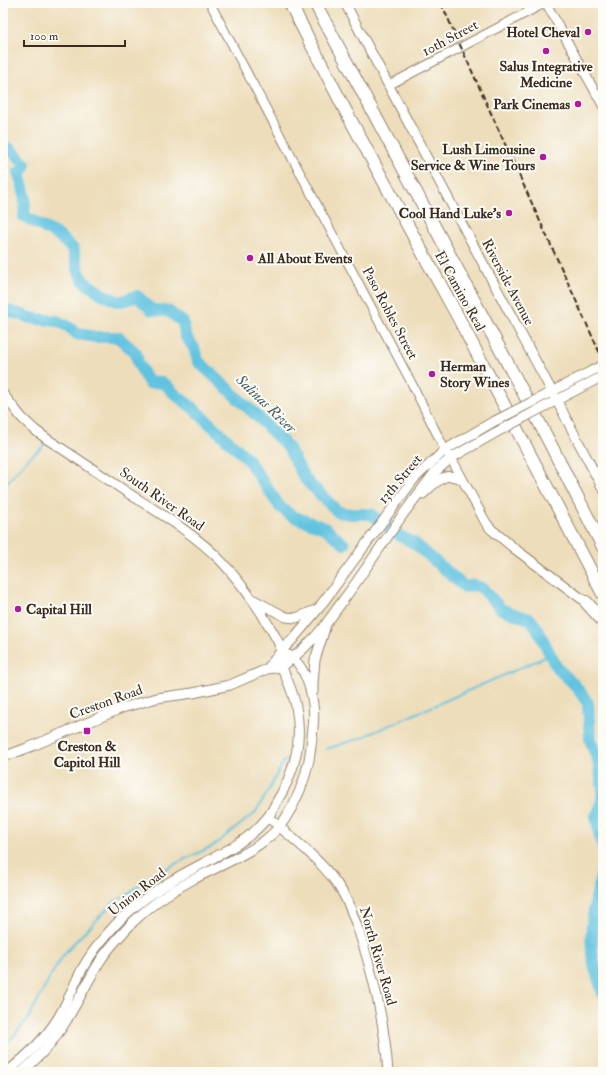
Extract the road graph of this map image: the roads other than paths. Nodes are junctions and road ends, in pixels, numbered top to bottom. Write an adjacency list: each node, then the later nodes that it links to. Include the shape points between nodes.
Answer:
1 (210, 3): 13 (street, Paso Robles Street)
2 (290, 3): 18 (highway, El Camino Real)
3 (315, 3): 17 (highway, El Camino Real, via 532,408)
4 (345, 3): 6 (main road, Riverside Avenue)
5 (546, 3): 6 (street, 10th Street); 7 (street)
6 (389, 86): 10 (main road, Riverside Avenue)
7 (603, 106)
8 (603, 365): 10 (main road, 13th Street)
9 (603, 376): 12 (main road)
10 (552, 392): 12 (main road, Riverside Avenue); 13 (main road, 13th Street, bridge, via 491,423)
11 (3, 394): 19 (main road, South River Road, via 22,418 47,439 198,540 222,562)
12 (557, 400): 13 (main road, bridge, via 495,433); 15 (main road, Riverside Avenue)
13 (448, 454): 14 (main road, Paso Robles Street); 16 (main road); 21 (main road, 13th Street, via 414,479)
14 (463, 480): 16 (main road, via 450,476 442,478); 20 (main road, Paso Robles Street, via 491,529)
15 (603, 489)
16 (423, 490): 22 (main road, 13th Street)
17 (603, 547)
18 (603, 594)
19 (253, 600): 21 (main road, via 286,617 296,618); 24 (main road, South River Road)
20 (586, 602): 23 (highway)
21 (317, 609): 24 (main road, 13th Street)
22 (328, 621): 25 (main road, Creston Road); 28 (main road, via 315,660)
23 (603, 621)
24 (282, 650): 25 (main road); 26 (main road); 27 (main road, Creston Road)
25 (293, 658): 26 (main road, Creston Road); 28 (main road, via 307,681)
26 (282, 666): 27 (main road, Creston Road); 30 (main road, via 296,706 298,742 290,778)
27 (267, 669): 29 (main road, Creston Road, via 230,685 157,698 122,708)
28 (314, 705): 31 (main road, via 309,760 303,781 294,803)
29 (3, 757)
30 (268, 817): 31 (main road, North River Road); 32 (main road, Union Road, via 237,845 173,879 124,916 88,960 58,1019 43,1039)
31 (279, 827): 33 (main road, Union Road, via 251,850 168,894 134,921 101,960 60,1031 39,1057); 34 (main road, North River Road, via 318,861 342,890 357,927 376,991)
32 (7, 1072)
33 (22, 1072)
34 (388, 1072)

